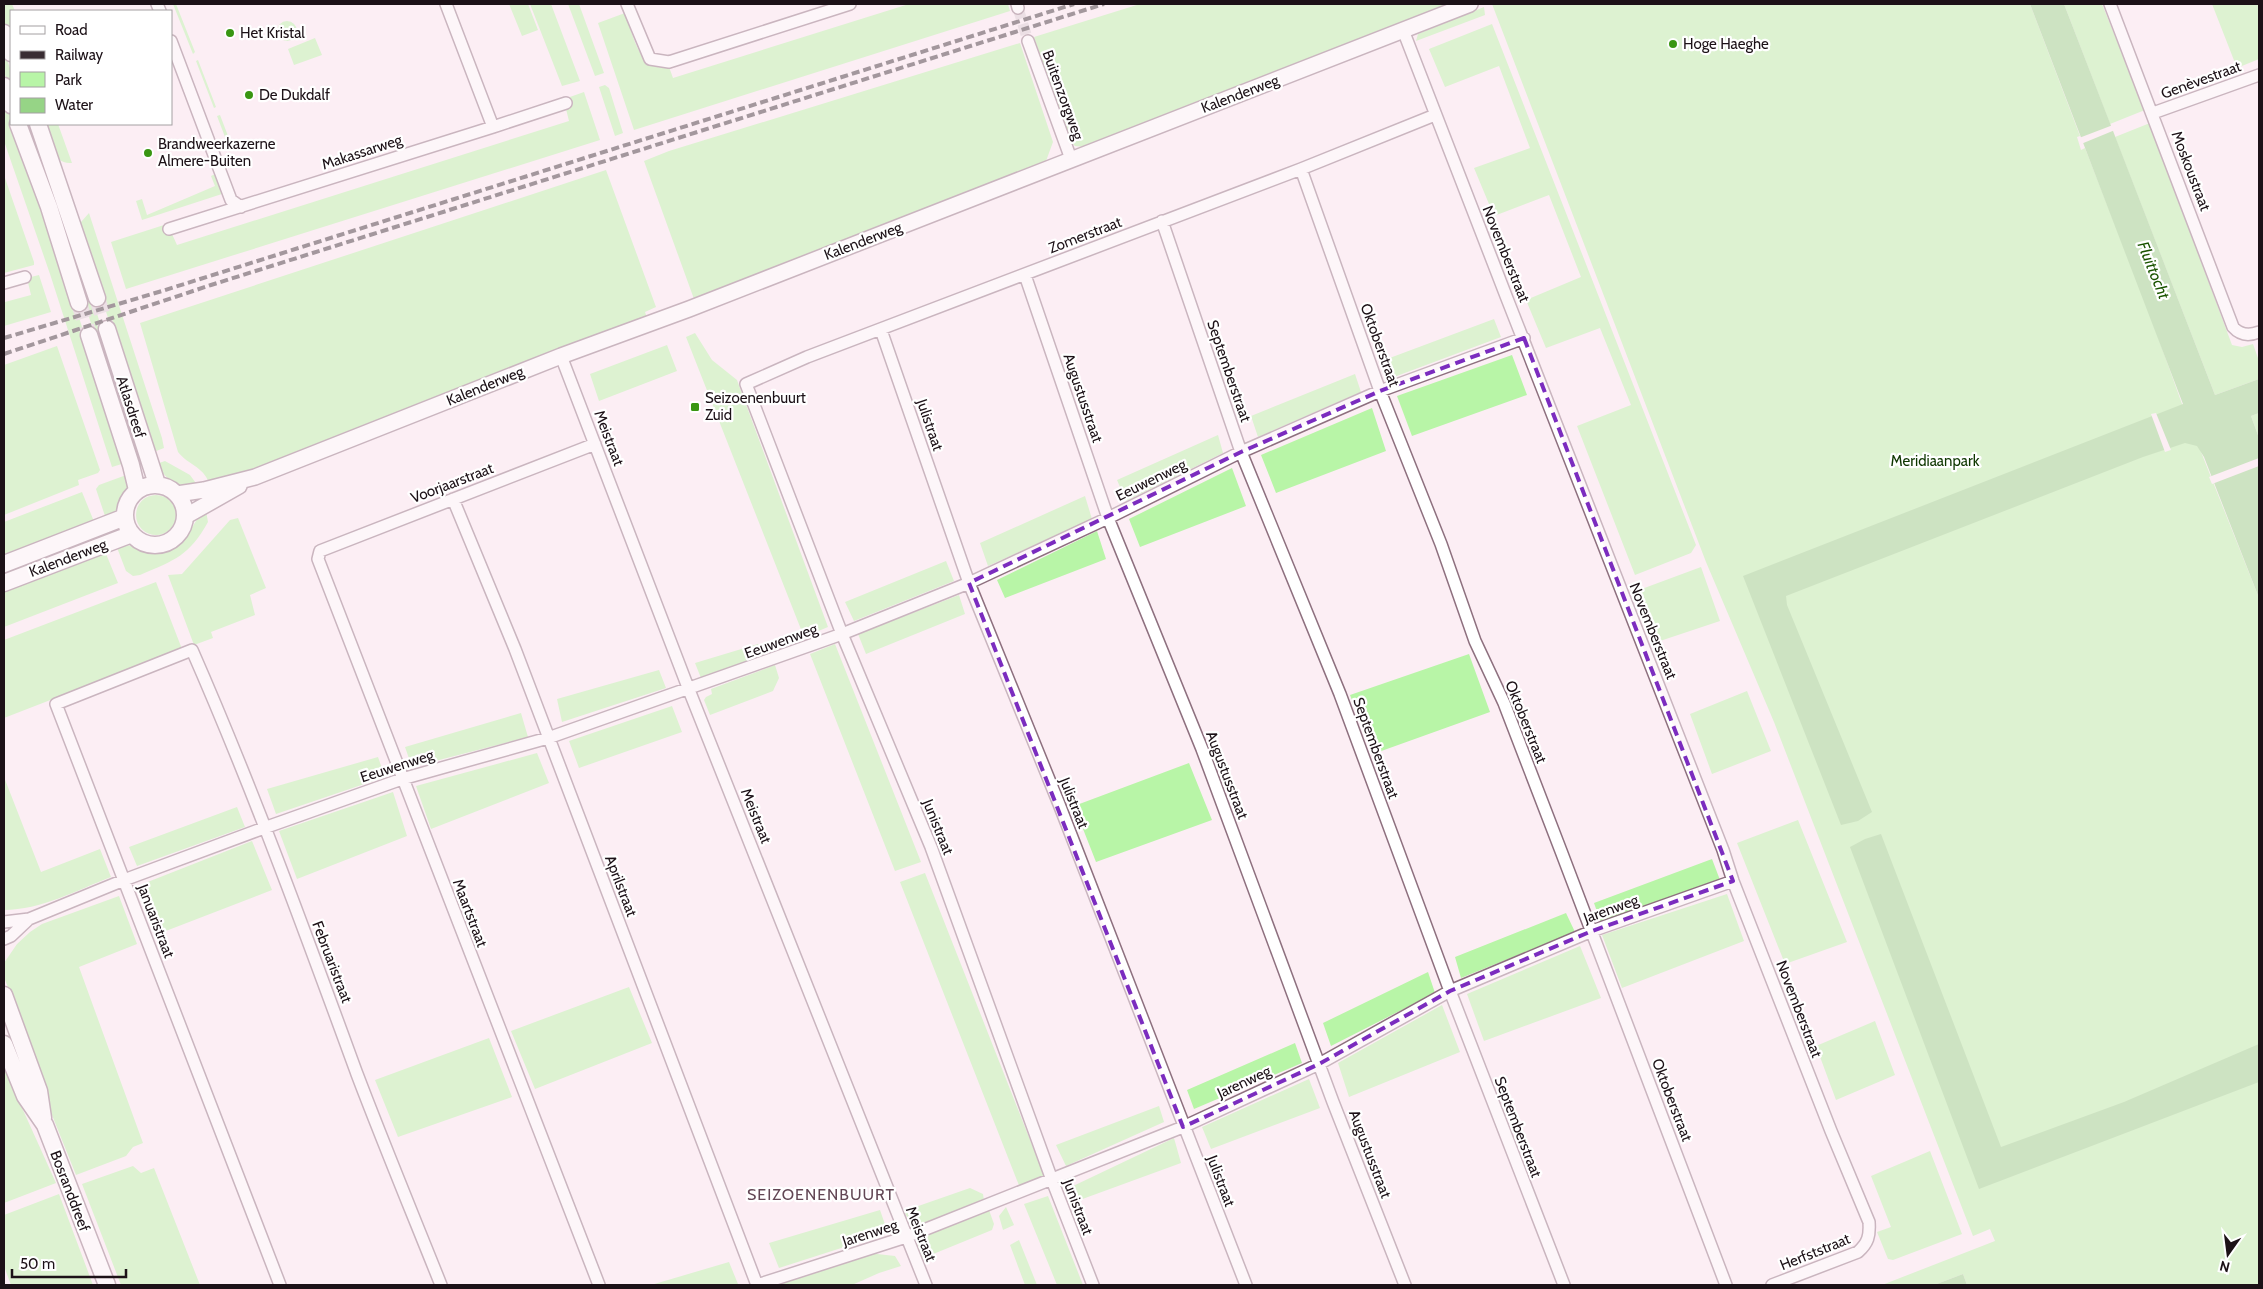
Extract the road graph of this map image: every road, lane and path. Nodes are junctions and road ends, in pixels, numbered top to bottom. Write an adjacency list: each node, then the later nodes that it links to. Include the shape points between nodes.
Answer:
1 (446, 4): 19 (street)
2 (627, 4): 3 (street, via 650,59 669,62)
3 (850, 4)
4 (1470, 4): 6 (street, Kalenderweg)
5 (2110, 4): 15 (street, Moskoustraat)
6 (1403, 30): 16 (street, Novemberstraat); 20 (street, Kalenderweg)
7 (4, 33): 10 (main road)
8 (1028, 40): 20 (street, Buitenzorgweg)
9 (172, 44): 23 (street, via 231,200)
10 (10, 50)
11 (2259, 75): 15 (street, Genèvestraat)
12 (4, 86): 13 (main road)
13 (10, 102)
14 (566, 103): 19 (street, Makassarweg)
15 (2153, 113): 34 (street, Moskoustraat, via 2233,327 2246,335)
16 (1436, 115): 21 (street, Zomerstraat); 36 (street, Novemberstraat)
17 (18, 125): 24 (main road)
18 (38, 125): 22 (main road)
19 (493, 127): 23 (street, Makassarweg)
20 (1071, 159): 37 (street, Kalenderweg)
21 (1301, 169): 25 (street, Zomerstraat); 39 (street, Oktoberstraat)
22 (64, 202): 24 (street); 30 (main road)
23 (241, 207): 26 (street, Makassarweg)
24 (48, 208): 31 (main road)
25 (1162, 221): 27 (street, Zomerstraat); 41 (street, Septemberstraat)
26 (170, 229)
27 (1025, 275): 33 (street, Zomerstraat); 49 (street, Augustusstraat)
28 (25, 276): 29 (street)
29 (4, 282)
30 (97, 298)
31 (79, 303)
32 (107, 329): 43 (main road, Atlasdreef)
33 (881, 330): 38 (street, Zomerstraat); 53 (street, Julistraat)
34 (2257, 333)
35 (89, 335): 44 (main road, Atlasdreef)
36 (1524, 338): 39 (street, Eeuwenweg); 62 (street, Novemberstraat)
37 (561, 356): 40 (street, Meistraat); 42 (street, Kalenderweg)
38 (746, 384): 55 (street, Junistraat)
39 (1380, 391): 41 (street, Eeuwenweg); 65 (street, Oktoberstraat)
40 (595, 444): 46 (street, Voorjaarstraat); 57 (street, Meistraat)
41 (1241, 452): 49 (street, Eeuwenweg); 67 (street, Septemberstraat, via 1340,694)
42 (255, 477): 45 (street, Kalenderweg); 47 (street, Kalenderweg)
43 (157, 484): 44 (main road); 45 (main road)
44 (137, 490): 48 (main road, via 130,497)
45 (177, 494): 47 (main road)
46 (453, 499): 51 (street, Voorjaarstraat); 58 (street, Aprilstraat)
47 (186, 516): 50 (main road, via 183,528 169,542 153,545)
48 (125, 517): 50 (main road); 52 (main road, Kalenderweg)
49 (1108, 518): 53 (street, Eeuwenweg); 70 (street, Augustusstraat, via 1202,749)
50 (132, 534): 54 (main road, Kalenderweg)
51 (320, 551): 59 (street, Maartstraat, via 319,566)
52 (4, 564)
53 (969, 582): 55 (street, Eeuwenweg); 72 (street, Julistraat, via 1062,812)
54 (4, 583)
55 (842, 634): 57 (street, Eeuwenweg); 73 (street, Junistraat, via 931,848)
56 (192, 650): 60 (street, Februaristraat, via 232,742); 61 (street, Januaristraat, via 56,704)
57 (689, 690): 58 (street, Eeuwenweg); 74 (street, Meistraat)
58 (548, 738): 59 (street, Eeuwenweg); 80 (street, Aprilstraat)
59 (402, 779): 60 (street, Eeuwenweg); 79 (street, Maartstraat)
60 (264, 828): 61 (street, Eeuwenweg); 78 (street, Februaristraat)
61 (124, 880): 63 (street, Eeuwenweg); 77 (street, Januaristraat)
62 (1733, 881): 65 (street, Jarenweg); 75 (street, Novemberstraat, via 1869,1222)
63 (29, 919): 64 (street, Eeuwenweg); 66 (street, Eeuwenweg)
64 (4, 922)
65 (1592, 932): 67 (street, Jarenweg); 86 (street, Oktoberstraat)
66 (4, 939)
67 (1450, 991): 70 (street, Jarenweg); 85 (street, Septemberstraat)
68 (4, 995): 71 (main road, Bosranddreef, via 39,1091)
69 (4, 1044): 71 (main road, Bosranddreef, via 25,1096)
70 (1319, 1064): 72 (street, Jarenweg); 84 (street, Augustusstraat)
71 (45, 1126): 76 (main road, Bosranddreef)
72 (1183, 1127): 73 (street, Jarenweg); 83 (street, Julistraat)
73 (1052, 1180): 74 (street, Jarenweg); 82 (street, Junistraat)
74 (906, 1237): 80 (street, Jarenweg); 81 (street, Meistraat)
75 (1867, 1243): 87 (street, Herfststraat, via 1858,1252)
76 (107, 1285)
77 (280, 1285)
78 (441, 1285)
79 (599, 1285)
80 (758, 1285)
81 (926, 1285)
82 (1093, 1285)
83 (1246, 1285)
84 (1405, 1285)
85 (1564, 1285)
86 (1726, 1285)
87 (1772, 1285)

